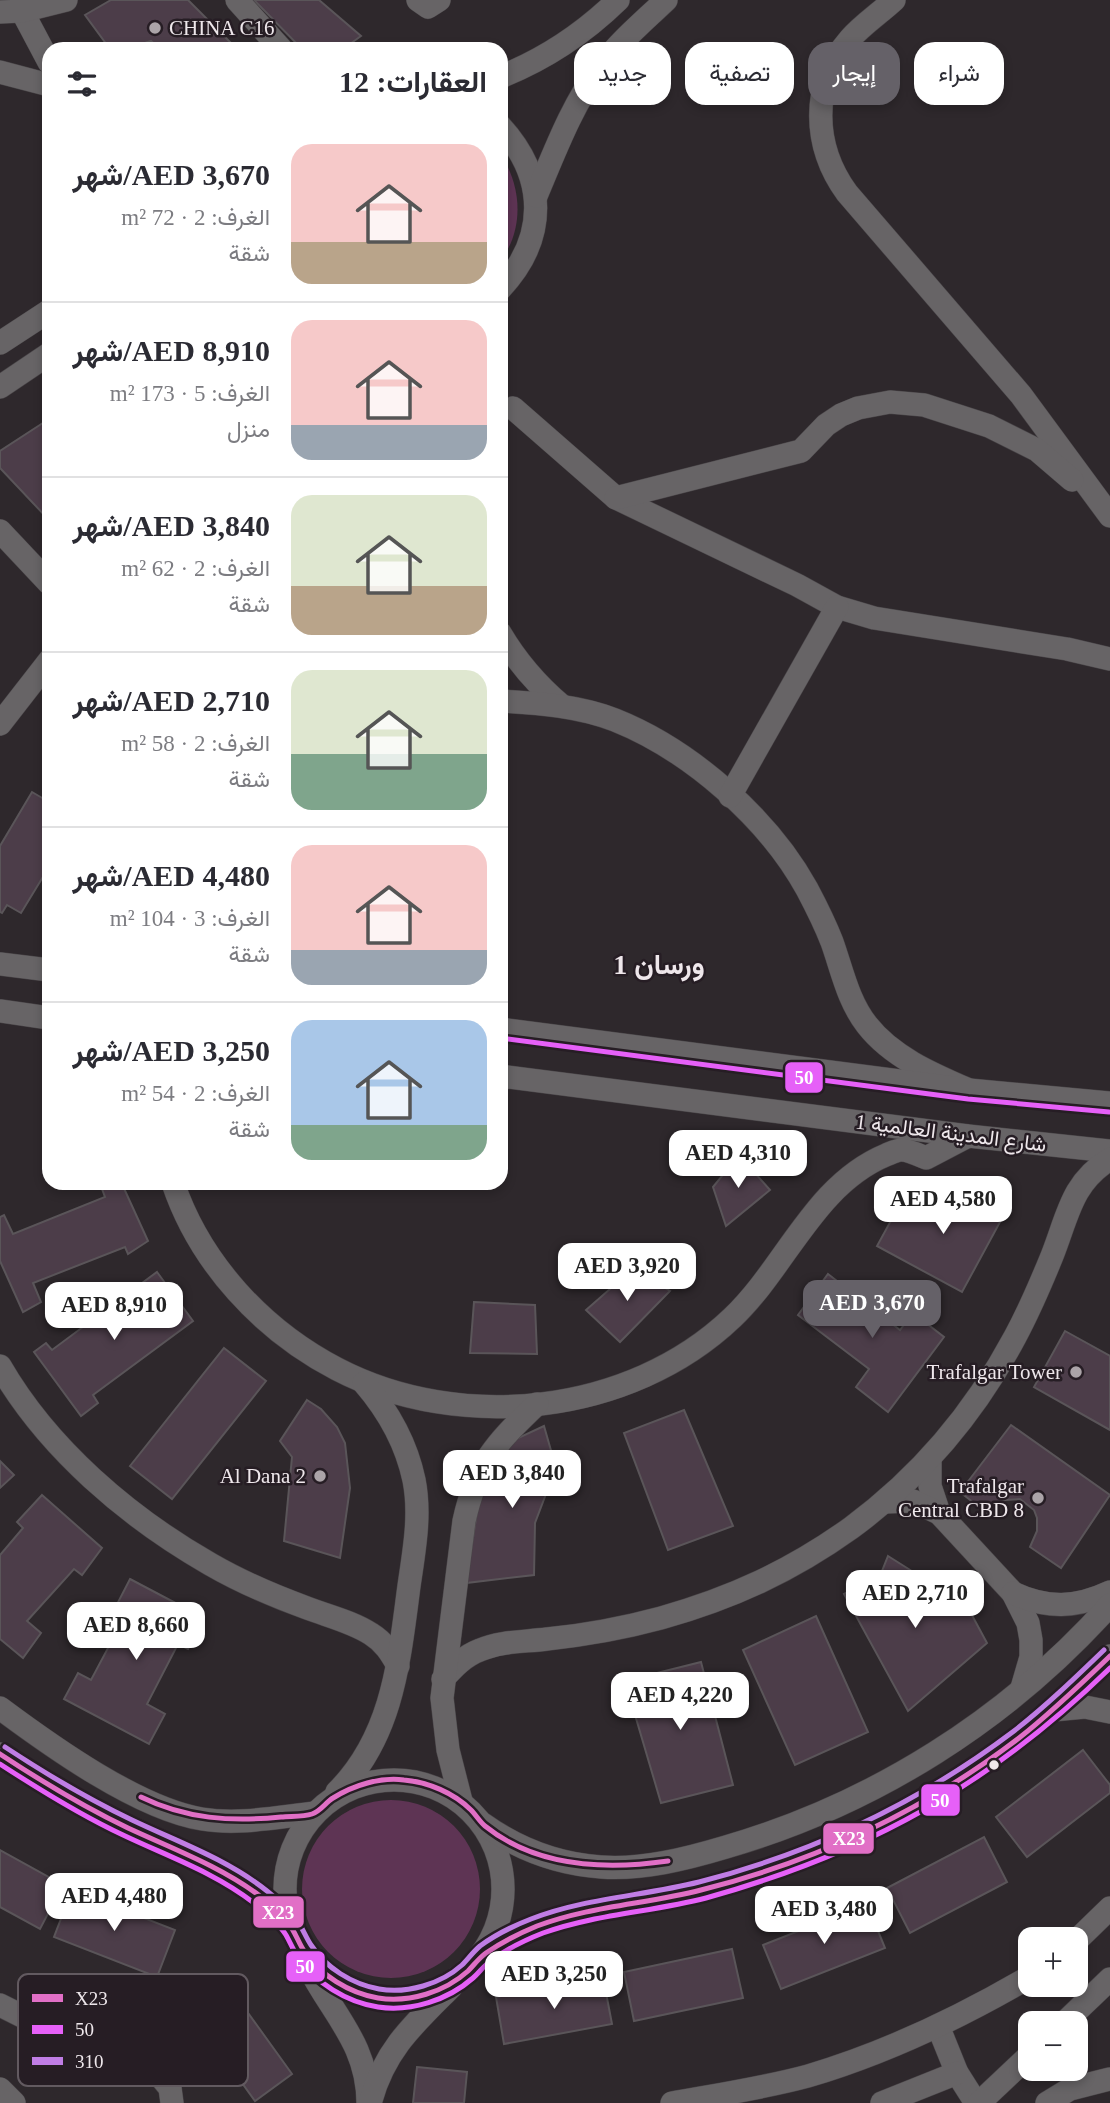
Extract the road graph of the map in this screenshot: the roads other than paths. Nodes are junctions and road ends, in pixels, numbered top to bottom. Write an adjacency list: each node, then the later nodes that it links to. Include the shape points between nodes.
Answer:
1 (66, 0): 8 (street)
2 (237, 0): 9 (street)
3 (418, 0): 4 (street, via 428,7)
4 (439, 0)
5 (618, 0): 12 (street, via 567,43)
6 (666, 0): 15 (street, via 616,48 588,84)
7 (894, 0): 23 (street, via 852,37 832,65 820,114 829,164 847,193 1043,423)
8 (11, 12): 10 (street)
9 (275, 42)
10 (42, 53)
11 (0, 72): 13 (street)
12 (508, 74)
13 (42, 83)
14 (508, 134): 15 (street, via 524,157)
15 (536, 195): 16 (street, via 529,246)
16 (508, 279)
17 (42, 316): 18 (street)
18 (0, 343)
19 (42, 359): 20 (street)
20 (0, 387)
21 (513, 408): 22 (street)
22 (616, 498): 23 (street, via 801,451 841,415 898,402 964,416 1013,437 1037,450); 26 (street)
23 (1104, 509)
24 (0, 531): 25 (street)
25 (42, 576)
26 (837, 607): 28 (street, via 874,618); 33 (street)
27 (508, 646): 31 (street, via 536,684)
28 (1110, 659)
29 (42, 670): 32 (street)
30 (508, 702): 31 (street)
31 (562, 706): 33 (street, via 614,720 650,737)
32 (0, 724)
33 (730, 796): 42 (street, via 769,835 806,886 866,1024 912,1063)
34 (42, 963): 35 (street)
35 (2, 965): 36 (street)
36 (42, 970)
37 (8, 1012): 38 (street); 39 (street)
38 (42, 1017)
39 (42, 1022)
40 (508, 1030): 42 (street)
41 (508, 1077): 44 (street, شارع المدينة العالمية 1)
42 (969, 1090): 43 (street)
43 (1110, 1103)
44 (968, 1136): 45 (street, شارع المدينة العالمية 1); 51 (street, via 926,1158 900,1150 856,1171 821,1205 758,1292 732,1319 672,1363 603,1392)
45 (1110, 1151)
46 (1110, 1159): 52 (street, via 1077,1189 1015,1337 963,1419)
47 (175, 1190): 49 (street, via 197,1236 246,1300 309,1353)
48 (0, 1366): 50 (street)
49 (364, 1383): 51 (street, via 427,1400 492,1406); 59 (street, via 397,1429 415,1484 415,1541)
50 (6, 1387): 59 (street, via 71,1457 137,1516 245,1582 370,1633 387,1647)
51 (537, 1404): 60 (street, via 498,1441 470,1492)
52 (930, 1458): 53 (street); 54 (street, via 930,1486)
53 (885, 1502): 54 (street, via 913,1501); 60 (street, via 813,1554 739,1592 627,1626 491,1646 464,1658)
54 (939, 1513): 56 (street)
55 (1110, 1592): 56 (street, via 1088,1602 1058,1606)
56 (1013, 1593): 61 (street, via 1031,1640)
57 (1110, 1605): 61 (street)
58 (1110, 1656): 63 (street)
59 (398, 1666): 67 (street, via 388,1709 370,1749)
60 (443, 1679): 66 (street, via 446,1738)
61 (1022, 1688): 68 (street, via 947,1747 891,1780 834,1808 708,1853 624,1867 581,1865 537,1854)
62 (0, 1708): 67 (street, via 74,1759 174,1813 230,1821)
63 (1053, 1710): 64 (street, via 1085,1707); 72 (street, via 960,1781 832,1848 697,1891 570,1914 524,1931)
64 (1110, 1712)
65 (0, 1754): 71 (street, via 90,1810 234,1878)
66 (461, 1801): 67 (street, via 428,1785 388,1779 348,1789); 68 (street)
67 (322, 1806): 71 (street, via 300,1833 285,1878)
68 (483, 1824): 72 (street, via 498,1855 504,1890 498,1924)
69 (1110, 1908): 70 (street)
70 (1088, 1929)
71 (296, 1936): 72 (street, via 327,1976 380,1998 438,1990); 86 (street, via 318,1985 355,2041)
72 (476, 1962): 86 (street, via 398,2043)
73 (1110, 1979): 76 (street)
74 (1018, 1983): 78 (street)
75 (0, 2005): 77 (street)
76 (1077, 2011)
77 (18, 2014)
78 (938, 2026): 80 (street); 87 (street, via 806,2076)
79 (1018, 2066): 89 (street)
80 (957, 2073): 88 (street); 89 (street)
81 (1110, 2079): 90 (street, via 1070,2089)
82 (168, 2086): 85 (street)
83 (0, 2089): 84 (street)
84 (14, 2103)
85 (172, 2103)
86 (369, 2103)
87 (672, 2103)
88 (882, 2103)
89 (977, 2103)
90 (1047, 2103)

